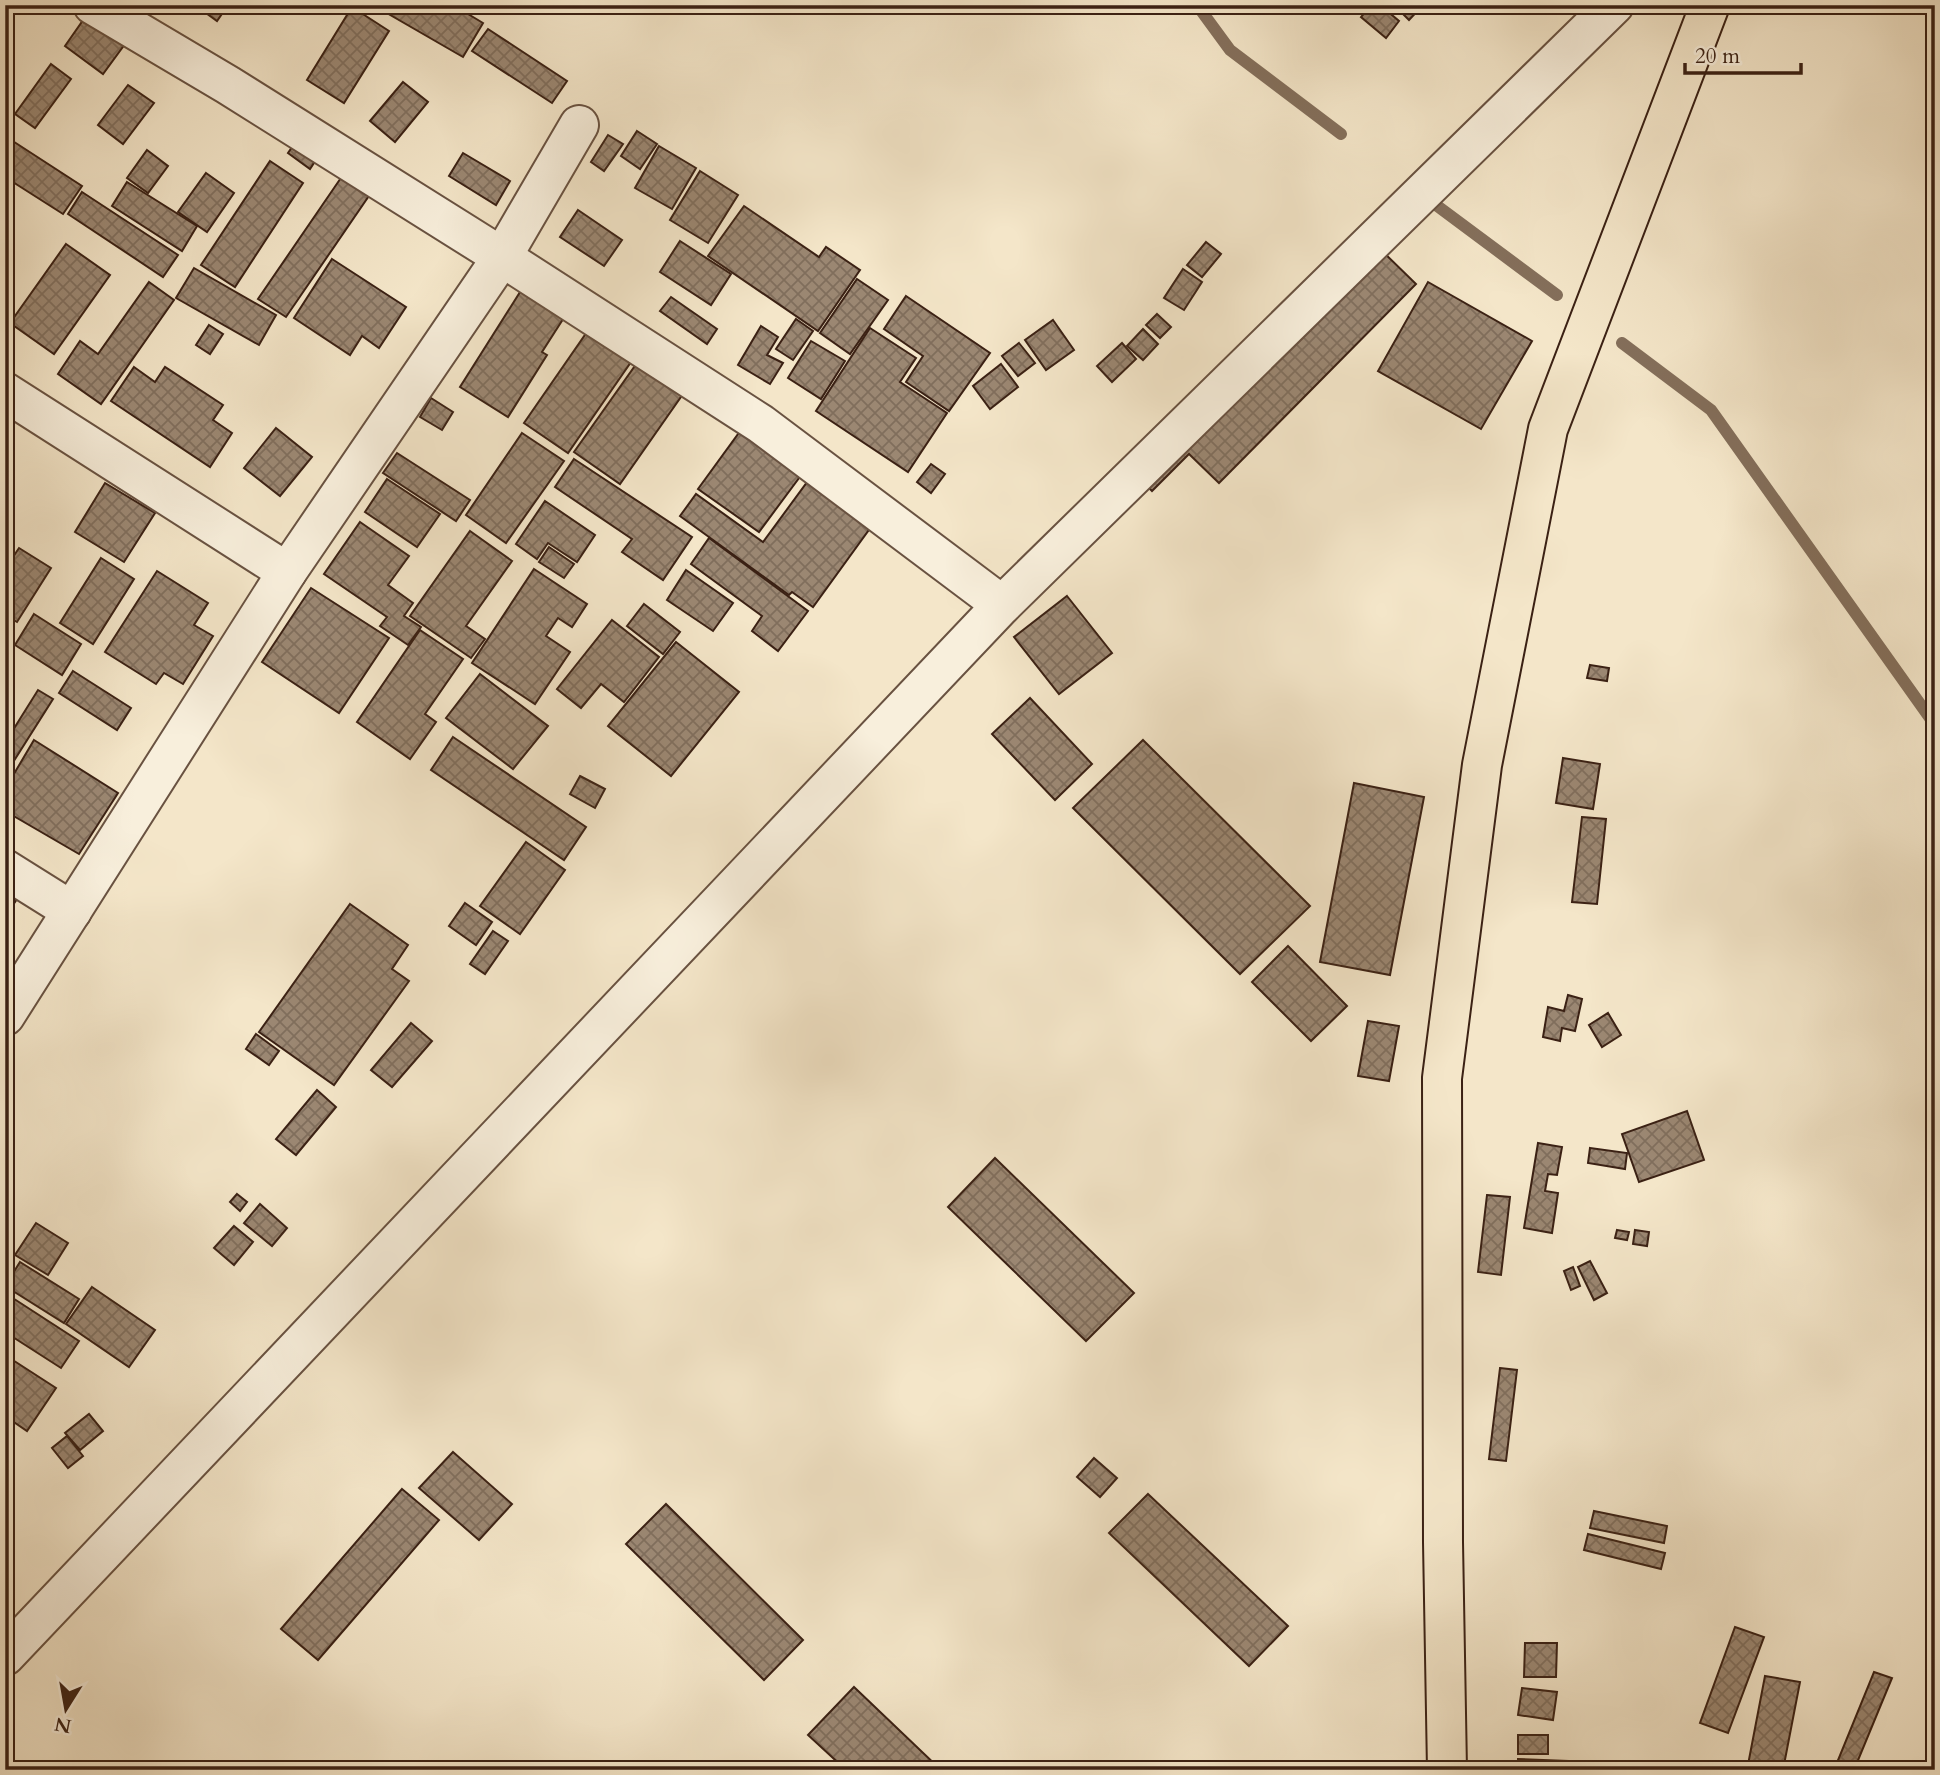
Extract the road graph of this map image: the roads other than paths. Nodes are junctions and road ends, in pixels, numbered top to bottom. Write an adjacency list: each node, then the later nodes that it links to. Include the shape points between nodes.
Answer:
1 (93, 5): 5 (street)
2 (1614, 5): 8 (street)
3 (1710, 5): 13 (highway, via 1548,429 1482,765 1442,1078)
4 (579, 125): 5 (street)
5 (502, 257): 7 (street); 8 (street, via 761,424)
6 (5, 392): 7 (street)
7 (287, 572): 10 (street)
8 (1002, 605): 12 (street)
9 (5, 869): 10 (street)
10 (72, 911): 11 (street)
11 (5, 1016)
12 (5, 1656)
13 (1447, 1770)

